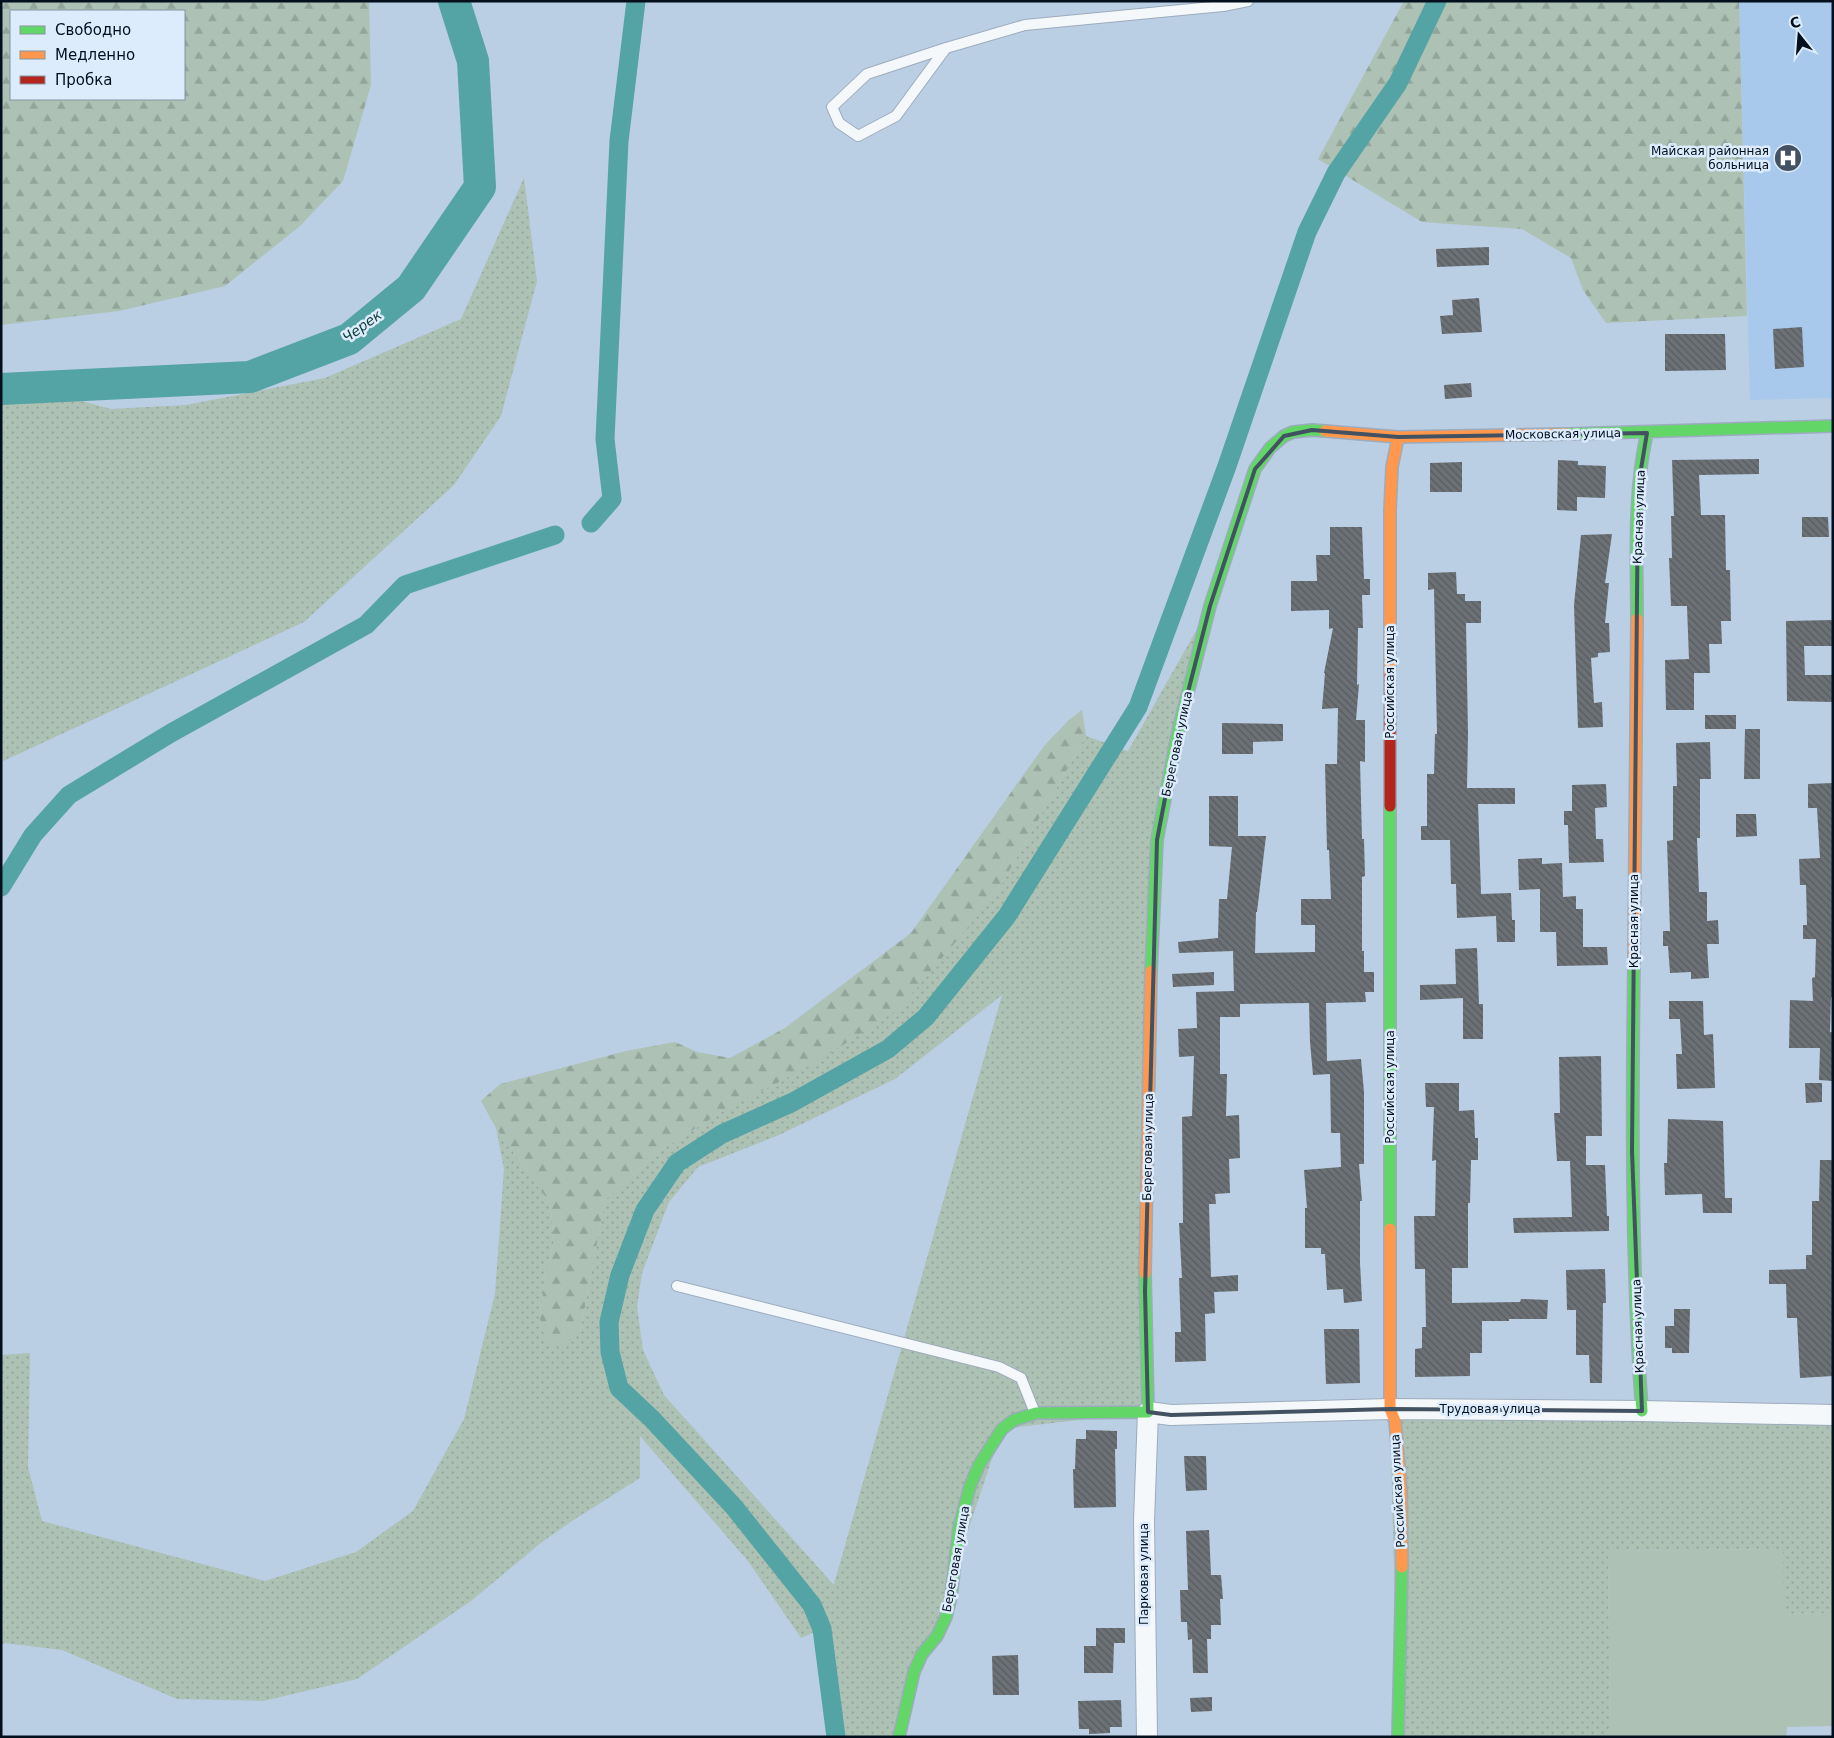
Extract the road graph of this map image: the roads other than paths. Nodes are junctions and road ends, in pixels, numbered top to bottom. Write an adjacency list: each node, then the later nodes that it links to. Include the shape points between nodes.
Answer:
1 (1248, 1): 2 (lane, via 1025,25)
2 (946, 48): 2 (lane, via 896,116 858,136 839,123 832,107 867,74)
3 (1833, 426): 5 (street, Московская улица)
4 (1293, 432): 6 (street, Московская улица, via 1329,431); 10 (street, Береговая улица, via 1270,448 1252,477 1210,606 1178,731 1157,840 1146,1281)
5 (1647, 433): 6 (street, Московская улица); 9 (street, Красная улица, via 1638,487 1632,1152)
6 (1398, 437): 8 (street, Российская улица, via 1392,467 1390,511)
7 (677, 1286): 11 (lane, via 999,1367 1021,1378)
8 (1390, 1409): 9 (street, Трудовая улица); 10 (street, Трудовая улица, via 1171,1415); 15 (street, Российская улица, via 1395,1421 1401,1489)
9 (1642, 1411): 12 (street, Трудовая улица)
10 (1148, 1412): 11 (street, Береговая улица); 14 (street, Парковая улица, via 1144,1520)
11 (1036, 1413): 13 (street, Береговая улица, via 1002,1428 979,1465 963,1508 946,1617 914,1672)
12 (1833, 1415)
13 (899, 1737)
14 (1146, 1737)
15 (1398, 1737)

